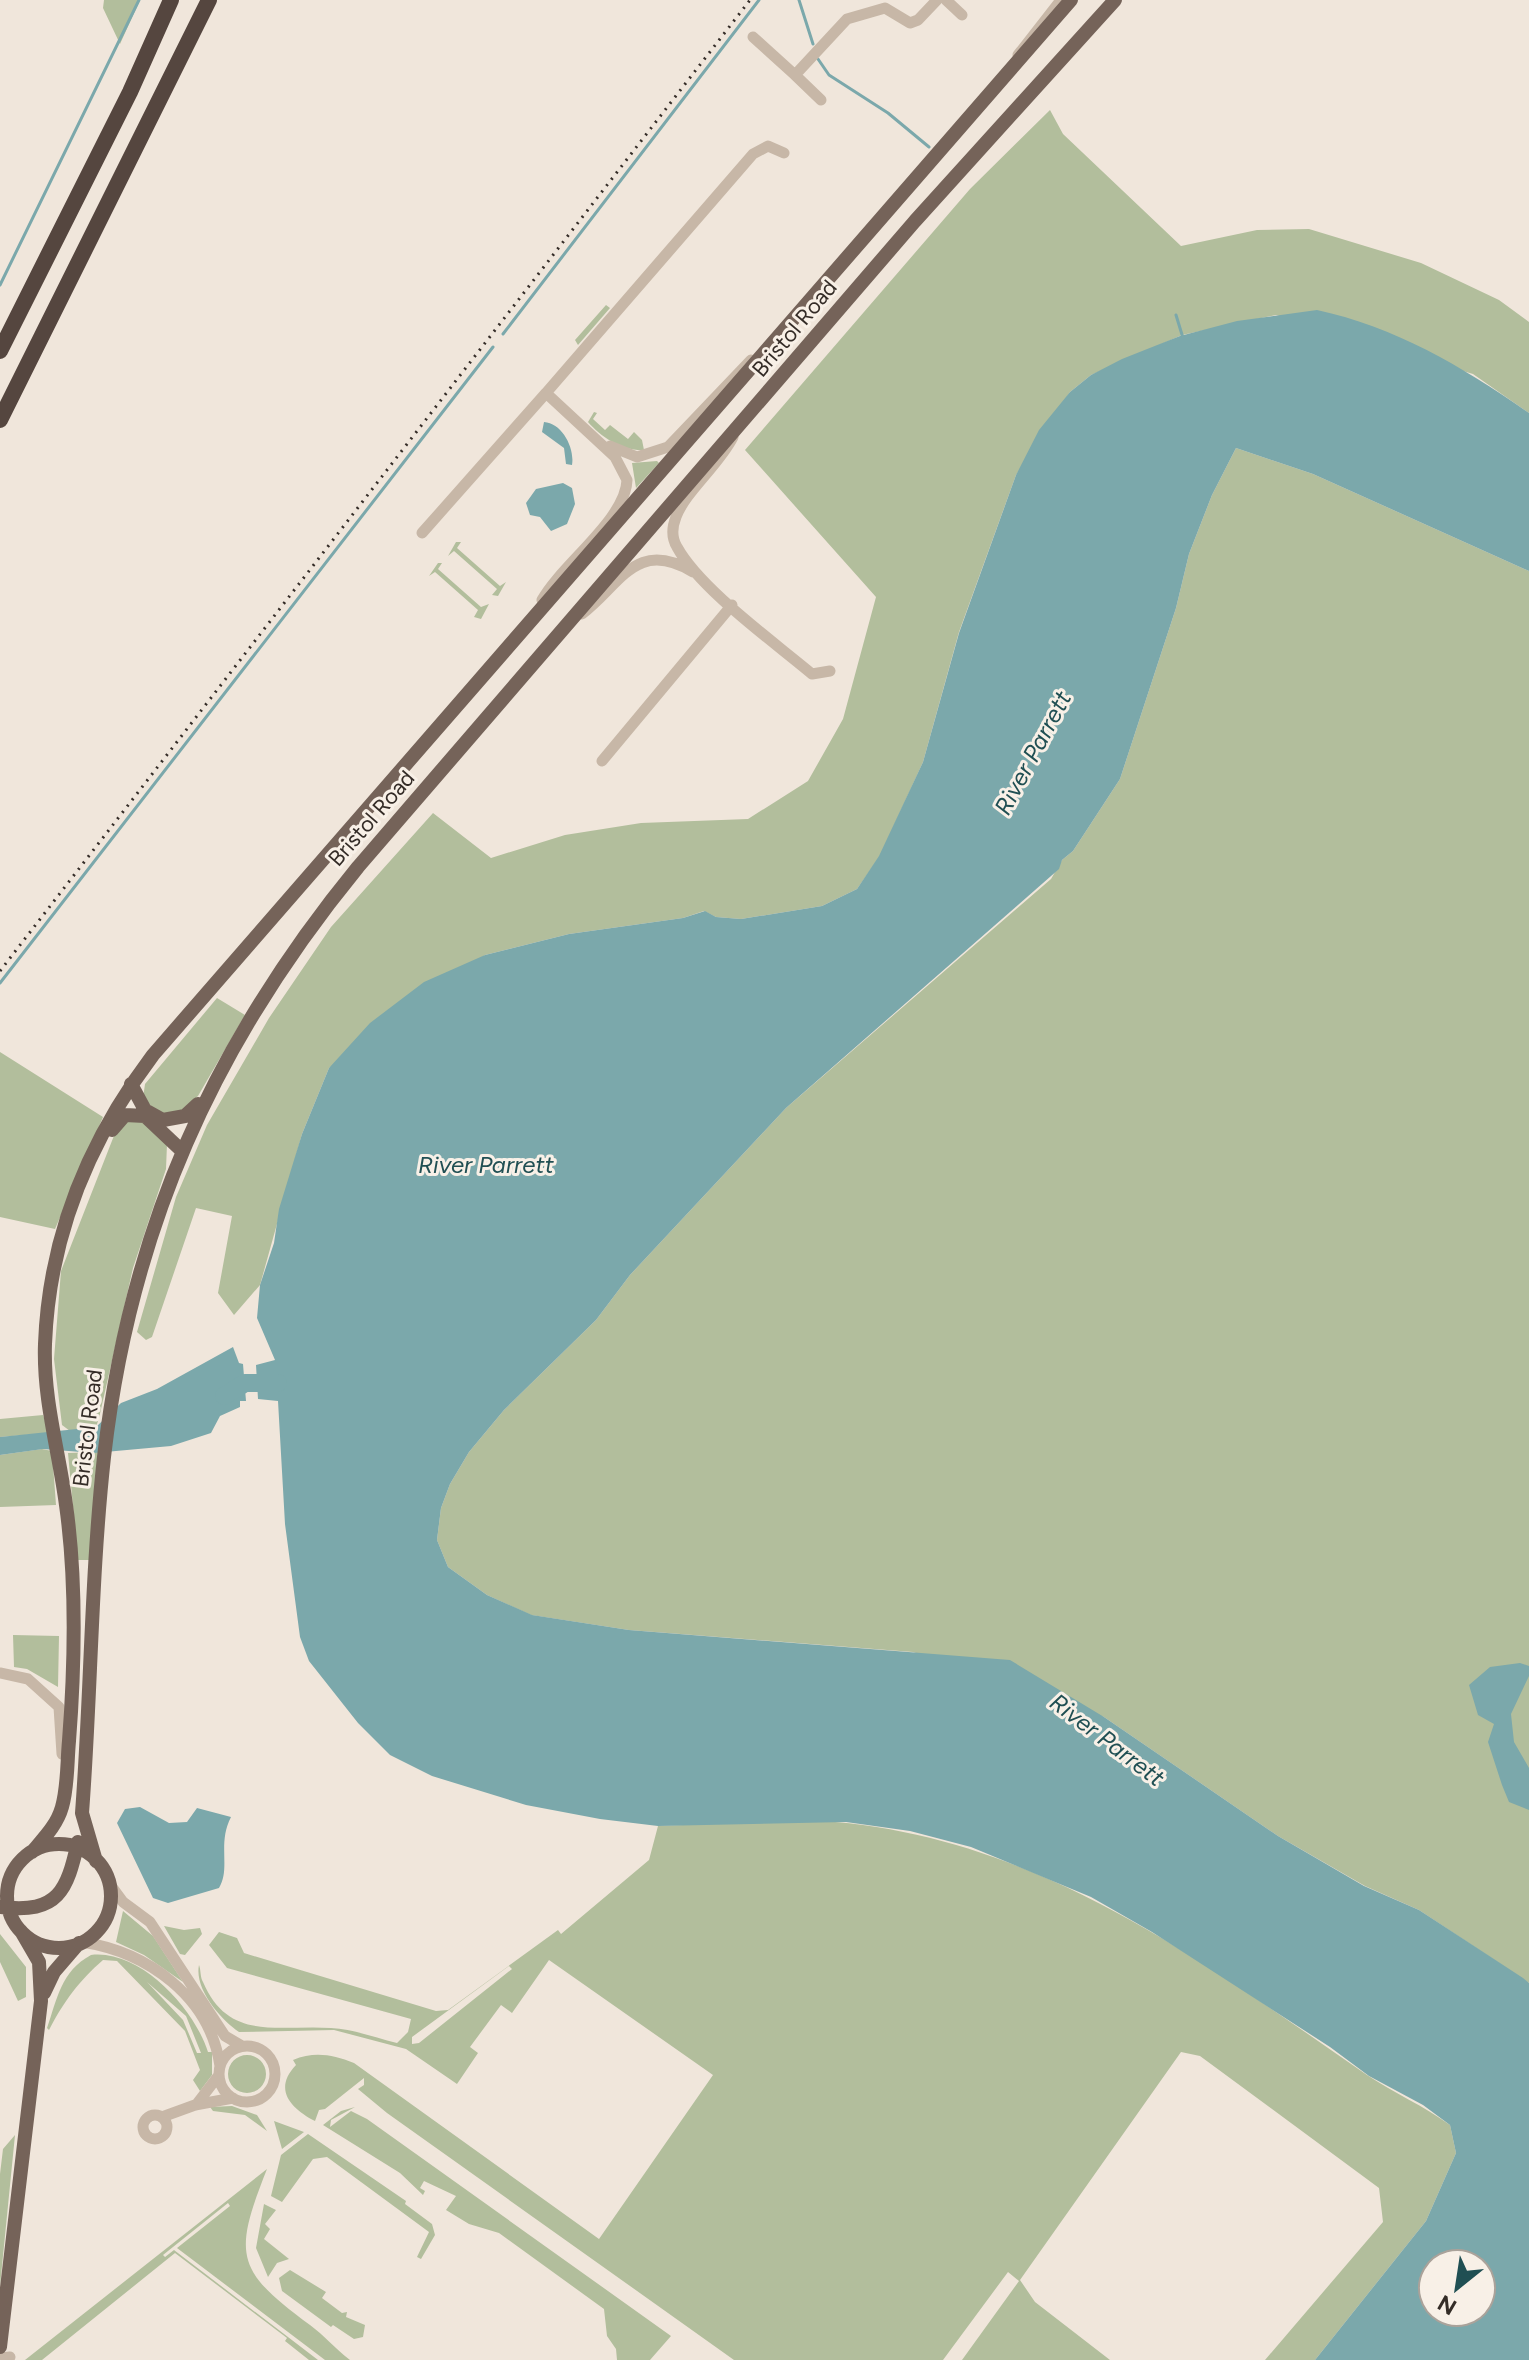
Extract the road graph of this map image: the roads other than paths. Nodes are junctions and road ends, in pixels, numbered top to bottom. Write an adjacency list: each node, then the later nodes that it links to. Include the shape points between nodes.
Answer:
1 (171, 0): 15 (highway)
2 (209, 0): 17 (highway)
3 (937, 0): 11 (street, via 910,23 885,8 847,19)
4 (946, 0): 8 (street)
5 (1061, 0): 10 (street, Bristol Road)
6 (1071, 0): 10 (main road, Bristol Road)
7 (1115, 0): 18 (main road, Bristol Road, via 915,221)
8 (962, 15)
9 (753, 37): 11 (street)
10 (1012, 66): 14 (main road, Bristol Road)
11 (795, 75): 12 (street)
12 (821, 100)
13 (784, 153): 16 (street, via 768,146 753,154)
14 (794, 318): 19 (street, via 668,447 637,457); 24 (main road, Bristol Road)
15 (0, 351)
16 (546, 393): 19 (street); 20 (street)
17 (0, 420)
18 (736, 433): 21 (street, via 673,525 676,546); 23 (main road, Bristol Road)
19 (596, 438): 24 (street, via 622,466 627,491 552,583)
20 (422, 533)
21 (703, 579): 22 (street); 23 (street, via 667,560 642,561)
22 (732, 605): 25 (street, via 812,674); 26 (street)
23 (569, 624): 28 (main road, Bristol Road, via 327,905 251,1013)
24 (527, 629): 27 (main road, Bristol Road)
25 (830, 671)
26 (602, 761)
27 (131, 1084): 28 (main road, via 145,1110 163,1120 185,1116); 30 (main road, Bristol Road, via 96,1143)
28 (204, 1099): 29 (main road, Bristol Road)
29 (181, 1150): 30 (main road, via 145,1116 125,1115 117,1120 83,1192); 33 (main road, Bristol Road, via 134,1287 113,1396 104,1458)
30 (70, 1207): 32 (main road, Bristol Road, via 47,1312 45,1378 73,1591)
31 (0, 1673): 32 (street, via 28,1679 59,1707)
32 (65, 1790): 35 (main road, Bristol Road, via 55,1823)
33 (82, 1822): 34 (main road); 36 (main road, Bristol Road)
34 (77, 1848): 35 (main road, via 51,1845); 36 (main road); 40 (main road, via 60,1895 40,1905)
35 (32, 1852): 37 (main road, Bristol Road)
36 (96, 1861): 39 (main road)
37 (18, 1864): 38 (main road, Bristol Road); 40 (main road)
38 (0, 1874)
39 (109, 1883): 42 (main road, via 104,1922); 44 (street, via 123,1902 144,1915 225,2036)
40 (3, 1909): 41 (main road)
41 (18, 1927): 42 (main road, via 48,1946); 43 (main road, via 41,1971)
42 (81, 1943): 43 (main road, via 54,1972); 45 (street, via 125,1952 193,2002 208,2027)
43 (41, 2001): 49 (main road)
44 (242, 2046): 45 (street, via 228,2053); 46 (street, via 266,2052 275,2080 259,2100)
45 (220, 2071): 46 (street); 47 (street)
46 (233, 2098): 47 (street)
47 (195, 2105): 48 (street)
48 (164, 2122)
49 (3, 2354)

